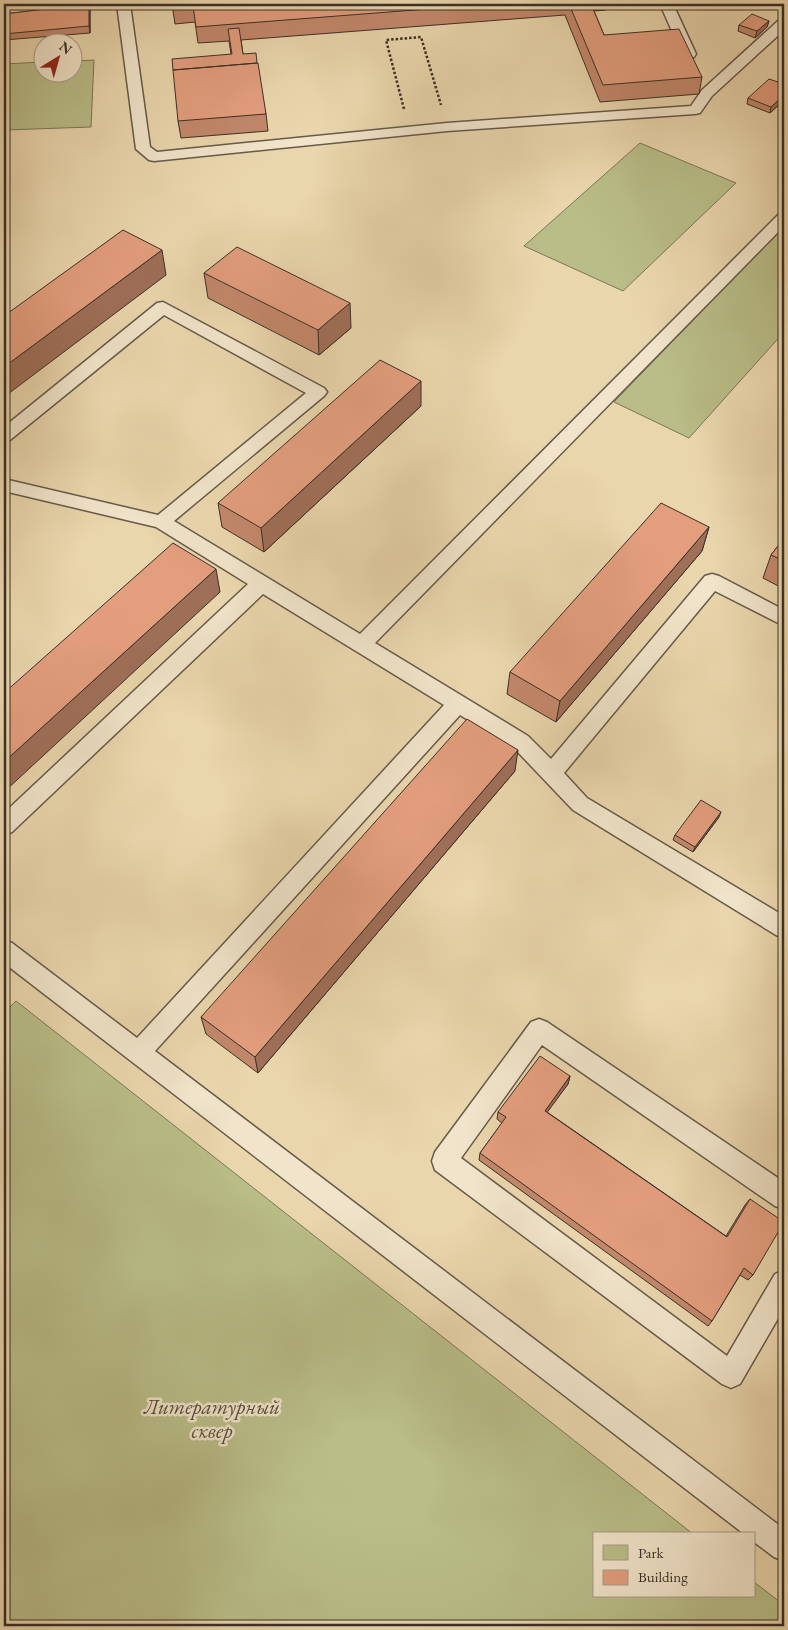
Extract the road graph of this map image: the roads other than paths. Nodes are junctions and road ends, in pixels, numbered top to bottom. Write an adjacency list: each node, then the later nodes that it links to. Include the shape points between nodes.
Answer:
1 (124, 4): 4 (lane, via 143,149 154,157 447,127 695,110)
2 (666, 4): 4 (lane)
3 (784, 23): 4 (lane)
4 (707, 93)
5 (784, 217): 11 (lane)
6 (4, 436): 8 (lane, via 163,307 318,392)
7 (4, 485): 8 (lane)
8 (161, 522): 9 (lane)
9 (262, 583): 11 (lane); 14 (lane)
10 (784, 619): 13 (lane, via 712,581)
11 (362, 644): 12 (lane)
12 (458, 704): 13 (lane, via 521,742); 17 (lane)
13 (551, 774): 15 (lane, via 580,804)
14 (4, 826)
15 (784, 928)
16 (4, 950): 17 (lane)
17 (138, 1053): 20 (lane)
18 (784, 1197): 19 (lane, via 538,1030 444,1161 731,1375)
19 (784, 1283)
20 (784, 1547)

